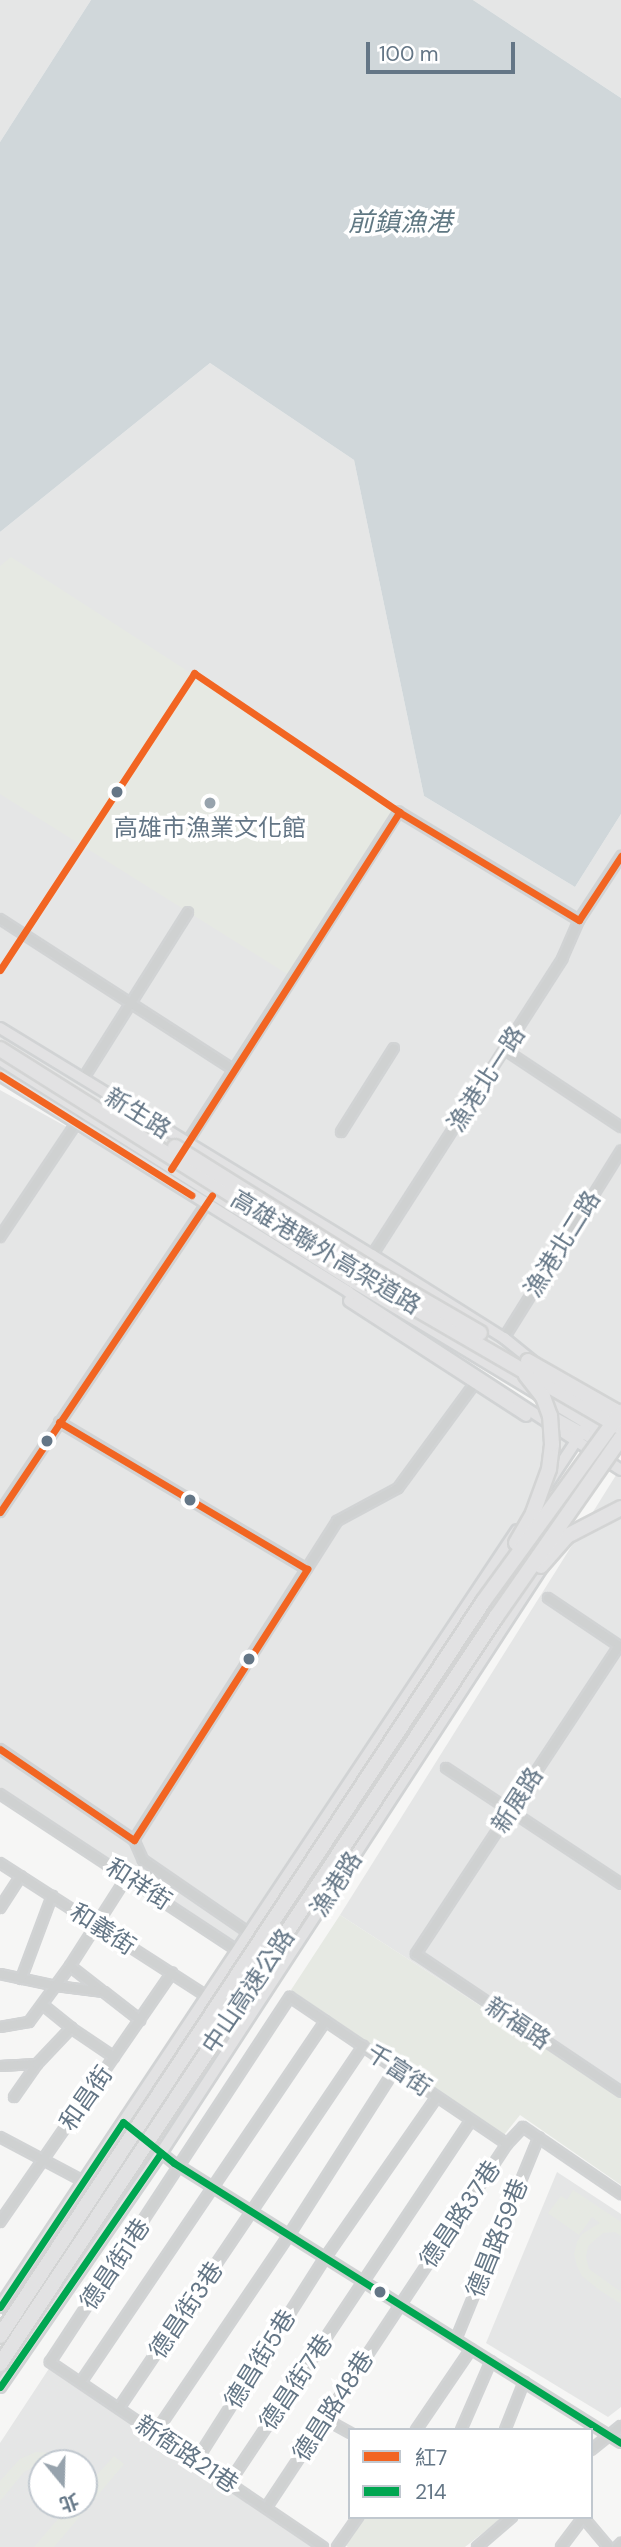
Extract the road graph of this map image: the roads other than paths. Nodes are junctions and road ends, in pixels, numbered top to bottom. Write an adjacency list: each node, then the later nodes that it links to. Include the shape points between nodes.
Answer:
1 (621, 856): 4 (street, 漁港北一路)
2 (188, 912): 5 (street)
3 (0, 919): 5 (street)
4 (579, 920): 10 (street, 漁港北一路, via 562,959); 12 (street, via 399,813)
5 (131, 1003): 12 (street); 14 (street)
6 (0, 1028): 14 (street, 新生路)
7 (0, 1038): 30 (highway, 高雄港聯外高架道路, bridge, via 377,1273)
8 (394, 1048): 18 (street)
9 (0, 1049): 27 (highway, 高雄港聯外高架道路, bridge, via 370,1282)
10 (505, 1050): 17 (street); 24 (street, 漁港北一路)
11 (0, 1060): 16 (street, 新生路)
12 (233, 1069): 19 (street)
13 (0, 1075): 16 (street, 新生路)
14 (83, 1079): 19 (street, 新生路)
15 (0, 1082): 16 (street, 新生路)
16 (77, 1122): 21 (street, 新生路); 21 (street, 新生路); 23 (street)
17 (621, 1127)
18 (341, 1132)
19 (187, 1143): 21 (street); 24 (street, 新生路)
20 (621, 1151): 26 (street, 漁港北二路)
21 (166, 1177): 22 (street, 新生路); 25 (street, 新生路)
22 (204, 1207): 25 (street, 新生路); 31 (street)
23 (0, 1237)
24 (372, 1255): 25 (street, 漁港北一路); 26 (street, 新生路)
25 (349, 1291): 28 (street, 新生路); 33 (street, 新生路)
26 (504, 1338): 32 (street, 新生路)
27 (507, 1359): 32 (highway, 高雄港聯外高架道路, bridge); 43 (highway, bridge, via 543,1397 552,1444 549,1469 533,1513)
28 (477, 1379): 33 (street, 新生路); 41 (street, via 398,1488 337,1521)
29 (621, 1405): 32 (street)
30 (621, 1413): 43 (highway, bridge)
31 (59, 1422): 40 (street); 41 (street)
32 (611, 1428): 33 (street, 新生路); 34 (street, 新生路); 35 (street, 新生路)
33 (580, 1436): 36 (street, 新生路); 58 (street, 漁港路)
34 (621, 1436): 44 (highway, bridge)
35 (621, 1445): 36 (street, 漁港路)
36 (608, 1465): 37 (street, 新生路); 38 (street, 新生路); 61 (street, 漁港路)
37 (621, 1470)
38 (621, 1476)
39 (621, 1508): 44 (highway, bridge, via 567,1536)
40 (0, 1512)
41 (307, 1569): 50 (street)
42 (548, 1598): 45 (street)
43 (482, 1602): 102 (highway, 中山高速公路, bridge)
44 (496, 1617): 107 (highway, 中山高速公路, bridge)
45 (620, 1646): 49 (street, 新展路)
46 (0, 1749): 50 (street)
47 (446, 1768): 49 (street)
48 (0, 1794): 53 (street, 和祥街)
49 (510, 1811): 54 (street); 60 (street, 新展路)
50 (134, 1840): 58 (street, via 143,1860)
51 (0, 1863): 52 (street, 和義街)
52 (21, 1876): 55 (street, 和義街); 56 (street)
53 (127, 1877): 57 (street); 59 (street, 和祥街)
54 (621, 1884)
55 (51, 1896): 57 (street, 和義街); 66 (street)
56 (0, 1908)
57 (97, 1925): 62 (street); 63 (street, 和義街)
58 (248, 1932): 59 (street, 漁港路); 61 (street)
59 (237, 1949): 65 (street, 和祥街); 69 (street, 漁港路)
60 (416, 1954): 81 (street, 新福路)
61 (287, 1959): 65 (street, 漁港路)
62 (70, 1966): 67 (street); 68 (street)
63 (172, 1973): 69 (street, 和義街); 72 (street, 和昌街)
64 (0, 1974): 66 (street)
65 (276, 1976): 89 (street, 漁港路)
66 (21, 1979): 67 (street)
67 (56, 1986): 68 (street); 71 (street)
68 (104, 1992): 72 (street)
69 (205, 1995): 85 (street, 漁港路)
70 (290, 1997): 73 (street, 千富街); 91 (street, 德昌街1巷)
71 (43, 2005): 74 (street, via 23,2025); 75 (street)
72 (140, 2020): 77 (street, 和昌街)
73 (325, 2021): 76 (street, 千富街); 93 (street)
74 (0, 2027)
75 (71, 2028): 77 (street); 78 (street)
76 (363, 2046): 80 (street, 千富街); 95 (street, 德昌街3巷)
77 (114, 2057): 90 (street, 和昌街)
78 (37, 2064): 79 (street); 82 (street)
79 (0, 2066)
80 (396, 2068): 83 (street, 千富街); 97 (street)
81 (621, 2092)
82 (14, 2097)
83 (437, 2097): 84 (street, 千富街); 98 (street, 德昌街5巷)
84 (471, 2120): 88 (street, 千富街); 99 (street, 德昌街7巷)
85 (123, 2122): 89 (street); 92 (street, 漁港路)
86 (0, 2137): 90 (street)
87 (539, 2137): 88 (street, 德昌路37巷, via 523,2127); 94 (street); 103 (street, 德昌路59巷)
88 (507, 2144): 100 (street, 德昌路37巷)
89 (161, 2153): 91 (street); 110 (street, 漁港路)
90 (44, 2159): 92 (street); 96 (street, 和昌街)
91 (180, 2167): 93 (street); 106 (street, 德昌街1巷)
92 (83, 2181): 101 (street, 漁港路)
93 (213, 2187): 95 (street); 108 (street)
94 (621, 2194)
95 (252, 2211): 97 (street); 111 (street, 德昌街3巷)
96 (0, 2222)
97 (289, 2235): 98 (street); 118 (street)
98 (325, 2258): 99 (street); 122 (street, 德昌街5巷)
99 (364, 2282): 100 (street); 123 (street, 德昌街7巷)
100 (399, 2304): 103 (street); 112 (street, 德昌路48巷)
101 (0, 2307)
102 (0, 2336)
103 (456, 2339): 104 (street)
104 (471, 2349): 105 (street); 114 (street)
105 (491, 2361): 109 (street); 115 (street)
106 (51, 2362): 108 (street, 新衙路21巷)
107 (0, 2364)
108 (81, 2382): 111 (street, 新衙路21巷)
109 (524, 2382): 116 (street); 119 (street)
110 (0, 2387)
111 (119, 2408): 118 (street, 新衙路21巷)
112 (324, 2419): 117 (street); 124 (street, 德昌路48巷)
113 (621, 2426): 119 (street)
114 (417, 2428)
115 (462, 2428)
116 (506, 2428)
117 (348, 2431)
118 (155, 2433): 122 (street, 新衙路21巷)
119 (609, 2435): 120 (street); 121 (street)
120 (621, 2443)
121 (593, 2448)
122 (196, 2460): 123 (street, 新衙路21巷)
123 (229, 2483): 124 (street, 新衙路21巷)
124 (266, 2508): 130 (street, 新衙路21巷)
125 (357, 2519): 131 (street)
126 (510, 2519): 132 (street)
127 (582, 2519): 133 (street)
128 (585, 2519): 134 (street)
129 (621, 2543): 135 (street)
130 (323, 2547)
131 (337, 2547)
132 (477, 2547)
133 (561, 2547)
134 (608, 2547)
135 (617, 2547)

